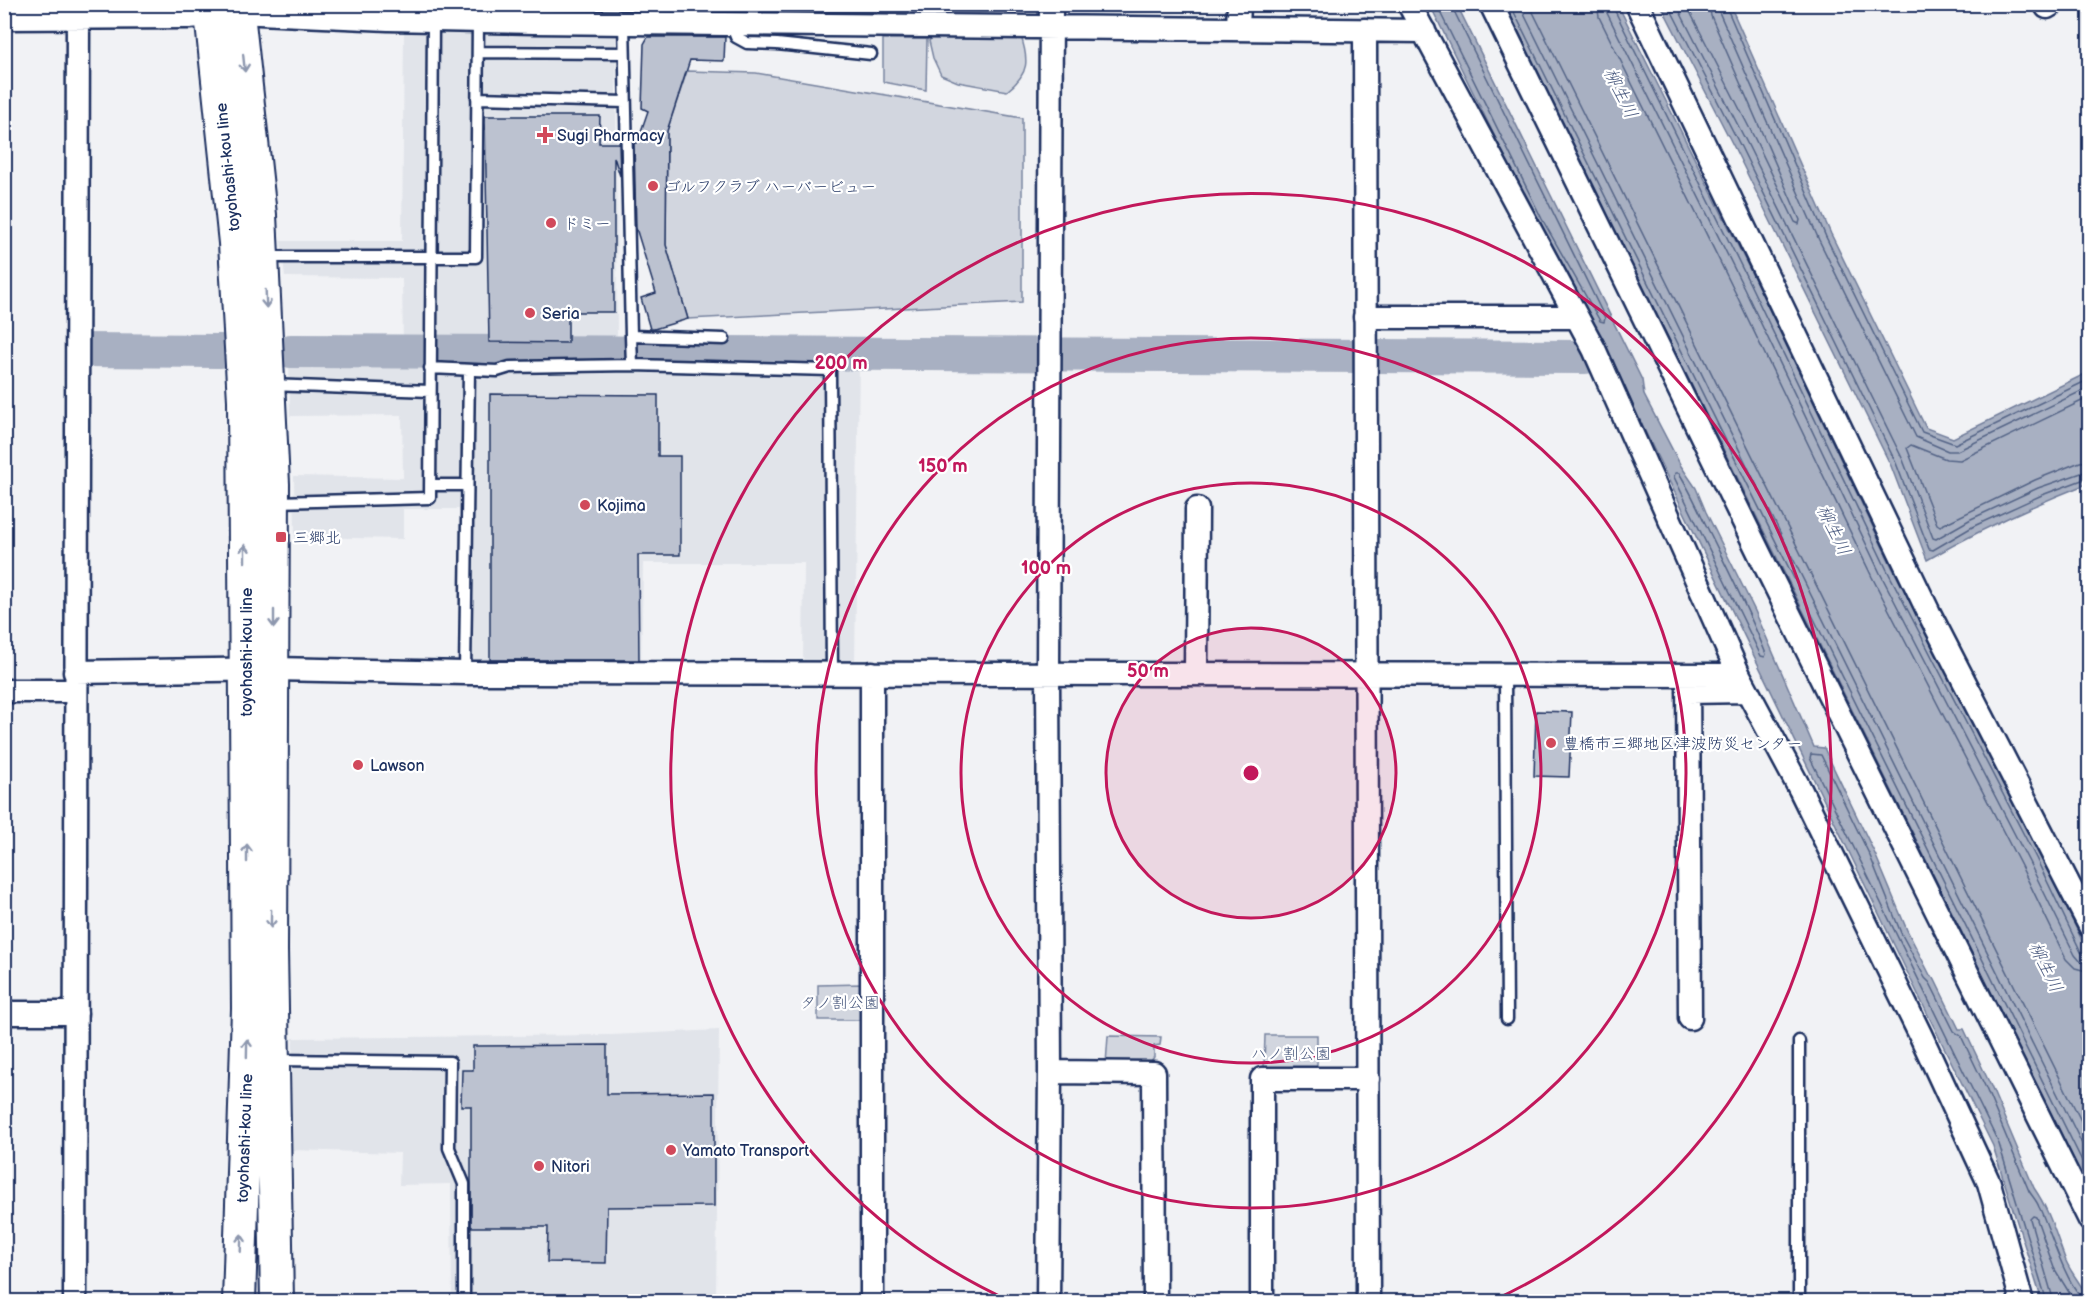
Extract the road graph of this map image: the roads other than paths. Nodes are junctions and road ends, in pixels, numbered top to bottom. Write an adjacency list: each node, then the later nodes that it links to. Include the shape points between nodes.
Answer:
1 (1239, 4): 16 (street)
2 (1409, 4): 18 (street)
3 (1491, 4): 59 (street)
4 (1637, 4): 50 (street, via 1923,602)
5 (2046, 4): 6 (street)
6 (2052, 4)
7 (224, 9): 9 (street, via 189,17); 13 (street, via 388,13); 25 (main road, toyohashi-kou line, one-way to 25); 38 (main road, toyohashi-kou line, one-way to 7)
8 (533, 14): 14 (street); 15 (street)
9 (74, 15): 12 (street); 46 (street)
10 (1051, 15): 11 (street); 16 (street); 42 (street)
11 (728, 17): 15 (street); 21 (lane, via 735,37 747,43)
12 (4, 18)
13 (433, 21): 14 (street); 24 (lane)
14 (478, 21): 19 (lane)
15 (624, 23): 20 (lane)
16 (1238, 28): 17 (street)
17 (1365, 30): 18 (street); 26 (street)
18 (1424, 31): 27 (street)
19 (478, 52): 20 (lane); 22 (lane)
20 (624, 53): 23 (lane)
21 (871, 54)
22 (477, 98): 23 (lane); 24 (lane, via 476,257)
23 (625, 102): 29 (lane)
24 (431, 256): 25 (lane); 30 (lane)
25 (263, 257): 32 (main road, toyohashi-kou line, one-way to 32)
26 (1365, 317): 27 (street); 44 (street)
27 (1576, 317): 47 (street, via 1594,349)
28 (724, 339): 29 (lane)
29 (631, 351): 31 (lane, via 497,371); 40 (lane, via 830,370)
30 (430, 364): 31 (lane); 33 (lane)
31 (469, 370): 35 (lane)
32 (269, 385): 33 (lane); 36 (main road, toyohashi-kou line)
33 (430, 391): 34 (lane)
34 (430, 485): 35 (lane); 36 (lane, via 429,498)
35 (467, 486): 39 (lane)
36 (274, 502): 38 (main road, toyohashi-kou line, one-way to 38)
37 (1197, 509): 43 (street)
38 (260, 670): 39 (street); 46 (street); 56 (main road, toyohashi-kou line, one-way to 56); 61 (main road, toyohashi-kou line, one-way to 38)
39 (465, 673): 40 (street)
40 (832, 673): 41 (street)
41 (872, 673): 42 (street); 64 (street)
42 (1048, 673): 43 (street); 57 (street)
43 (1196, 673): 44 (street)
44 (1366, 674): 45 (street); 58 (street)
45 (1505, 674): 48 (street); 54 (lane)
46 (75, 682): 49 (street); 52 (street)
47 (1743, 683): 48 (street); 70 (street, via 1800,789 1989,1183)
48 (1688, 684): 53 (street)
49 (4, 691)
50 (2090, 926)
51 (4, 1013): 52 (street)
52 (76, 1013): 60 (street)
53 (1690, 1018)
54 (1507, 1019)
55 (1798, 1041): 69 (lane)
56 (272, 1060): 62 (main road, toyohashi-kou line); 63 (lane, via 450,1062 449,1148 464,1184)
57 (1050, 1072): 65 (street); 66 (street, via 1154,1073)
58 (1368, 1079): 67 (street, via 1262,1079); 68 (street)
59 (2090, 1220)
60 (75, 1302)
61 (239, 1302)
62 (277, 1302)
63 (464, 1302)
64 (872, 1302)
65 (1047, 1302)
66 (1155, 1302)
67 (1262, 1302)
68 (1368, 1302)
69 (1799, 1302)
70 (2022, 1302)

